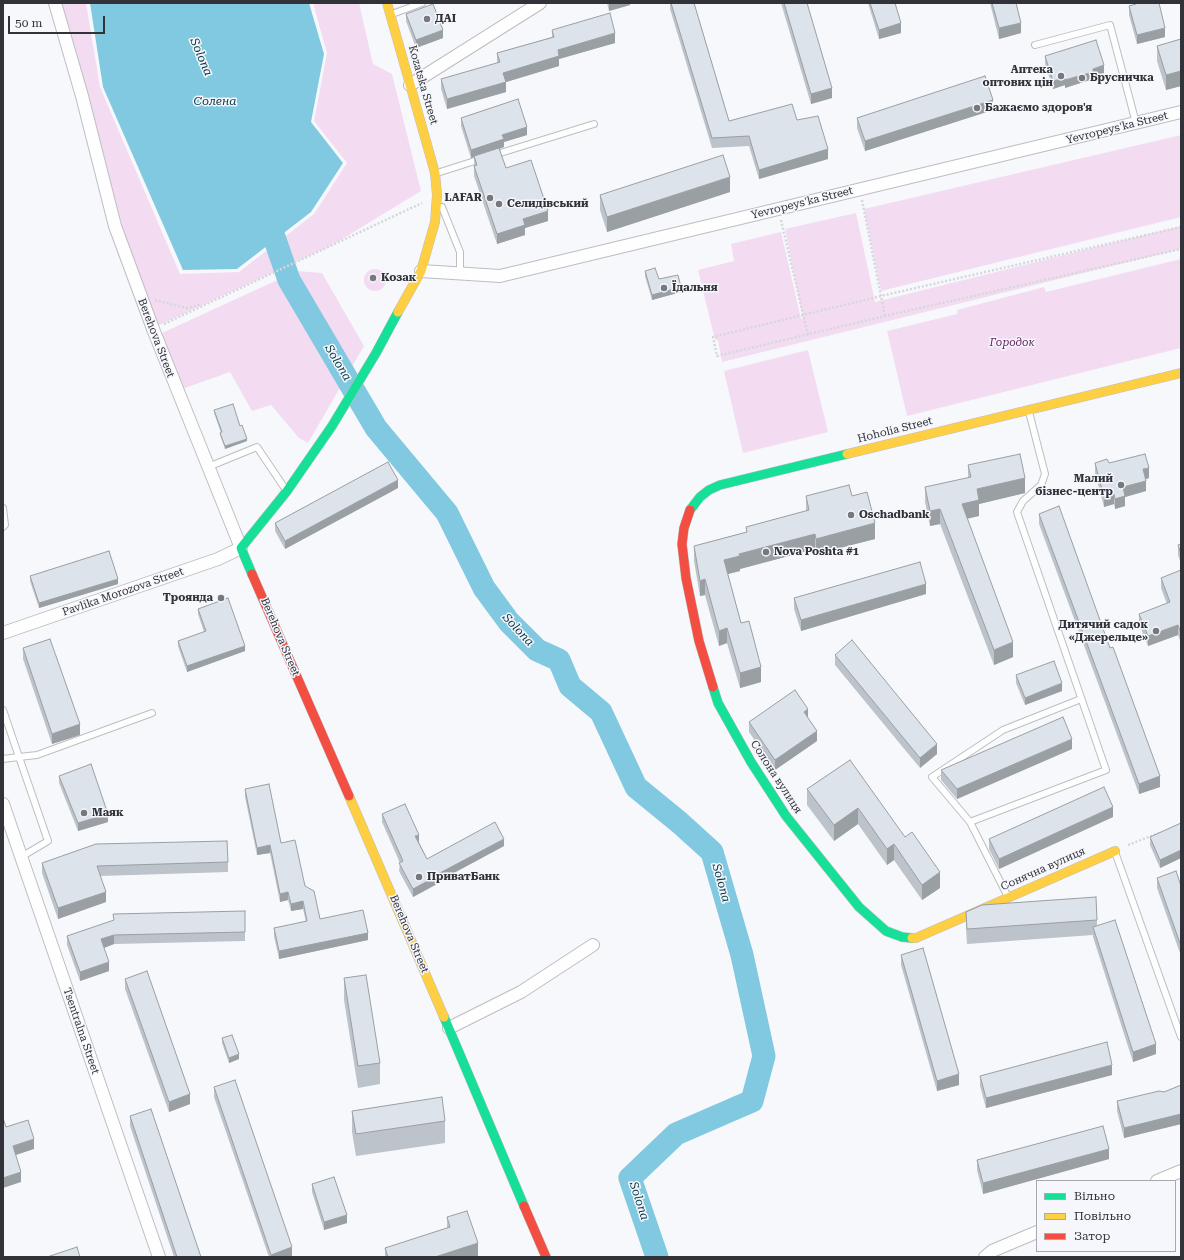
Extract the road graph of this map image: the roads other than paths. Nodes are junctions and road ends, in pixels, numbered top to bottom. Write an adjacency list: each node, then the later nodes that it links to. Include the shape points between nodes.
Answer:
1 (55, 3): 17 (street, Berehova Street, via 115,226)
2 (387, 3): 5 (main road, Kozatska Street)
3 (422, 3): 5 (lane)
4 (540, 3): 7 (street)
5 (390, 14): 7 (main road, Kozatska Street)
6 (1035, 45): 9 (lane, via 1110,25)
7 (410, 85): 11 (main road, Kozatska Street)
8 (1181, 112): 9 (street, Yevropeysʹka Street)
9 (1136, 123): 14 (street, Yevropeysʹka Street, via 500,276)
10 (594, 124): 11 (lane)
11 (435, 173): 12 (main road, Kozatska Street)
12 (437, 195): 13 (main road, Kozatska Street, via 435,222); 14 (lane, via 460,252)
13 (421, 271): 14 (street, Yevropeysʹka Street); 18 (main road, Kozatska Street, via 332,426)
14 (460, 274)
15 (1181, 373): 16 (main road, Hoholia Street)
16 (1028, 410): 22 (main road, Hoholia Street, via 720,485 709,490 690,511 684,528 682,544); 24 (lane, via 1045,474 1041,485 1023,501 1017,512)
17 (208, 467): 18 (lane, via 257,448); 21 (street, Berehova Street)
18 (287, 491): 21 (main road, Kozatska Street)
19 (3, 508): 20 (lane)
20 (3, 527)
21 (241, 548): 23 (street, Pavlika Morozova Street, via 218,559); 36 (main road, Berehova Street)
22 (686, 578): 34 (main road, Солона вулиця, via 699,641 718,703 755,768 786,816 859,907 886,932)
23 (3, 633)
24 (1081, 699): 30 (lane, via 1106,770); 30 (lane, via 1003,730 932,777)
25 (3, 710): 27 (lane)
26 (152, 713): 27 (lane, via 37,755)
27 (19, 757): 28 (lane); 32 (lane, via 48,841)
28 (3, 759)
29 (3, 804): 32 (street, Tsentralna Street)
30 (970, 822): 33 (lane)
31 (1115, 851): 33 (main road, Сонячна вулиця); 37 (lane)
32 (21, 857): 41 (street, Tsentralna Street)
33 (1008, 898): 34 (main road, Сонячна вулиця)
34 (916, 938)
35 (593, 945): 36 (street, via 521,992)
36 (449, 1028): 42 (main road, Berehova Street)
37 (1181, 1037)
38 (1181, 1171): 39 (street)
39 (1159, 1180)
40 (1036, 1232): 43 (street, via 992,1251)
41 (159, 1257)
42 (546, 1257)
43 (985, 1257)

